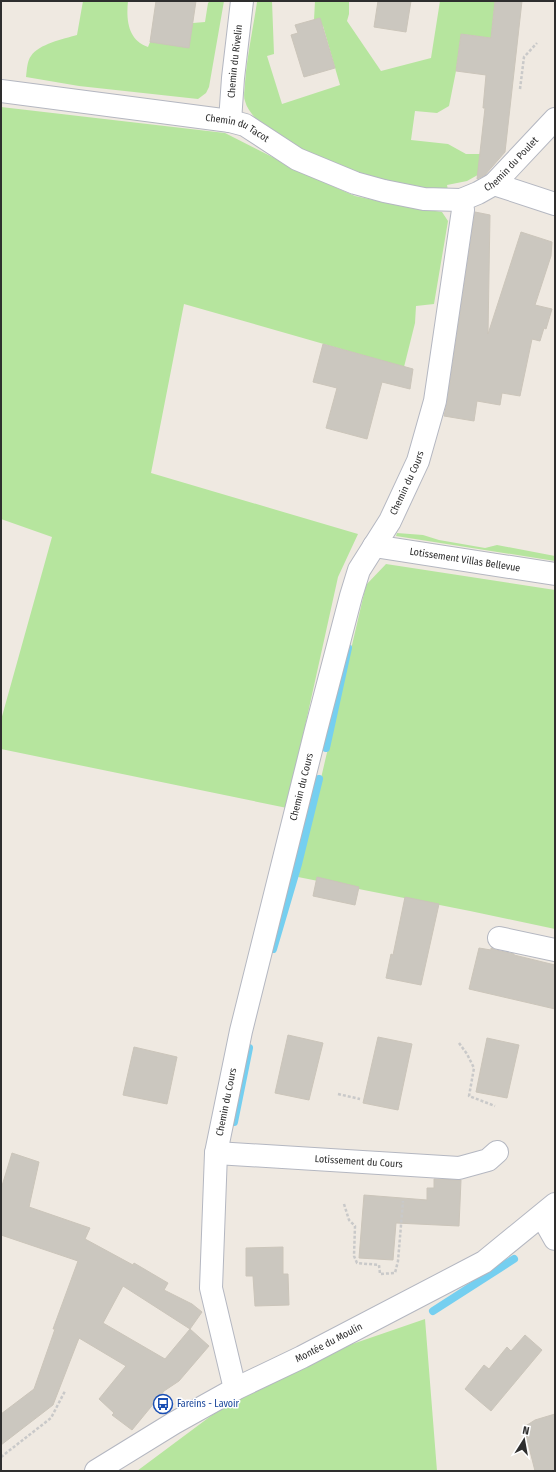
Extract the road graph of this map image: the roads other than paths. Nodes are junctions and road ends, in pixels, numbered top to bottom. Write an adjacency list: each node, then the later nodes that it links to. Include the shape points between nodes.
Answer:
1 (242, 1): 4 (street, Chemin du Rivelin)
2 (1, 91): 4 (street, Chemin du Tacot)
3 (555, 119): 5 (street, Chemin du Poulet)
4 (230, 121): 6 (street, Chemin du Tacot, via 245,125 297,159 355,183 424,199)
5 (494, 184): 6 (street, Chemin du Poulet); 7 (street)
6 (461, 200): 8 (street, Chemin du Cours, via 463,210 435,401 418,460 390,521)
7 (555, 204)
8 (374, 546): 9 (street, Lotissement Villas Bellevue); 13 (street, Chemin du Cours, via 359,570 320,715 240,1031)
9 (555, 574)
10 (499, 938): 11 (street)
11 (555, 950)
12 (497, 1152): 13 (street, Lotissement du Cours, via 488,1160 458,1168)
13 (216, 1154): 16 (street, Chemin du Cours, via 211,1288)
14 (548, 1210): 15 (street); 16 (street, Montée du Moulin, via 484,1262)
15 (555, 1239)
16 (235, 1389): 17 (street, Montée du Moulin, via 174,1423)
17 (105, 1469)

